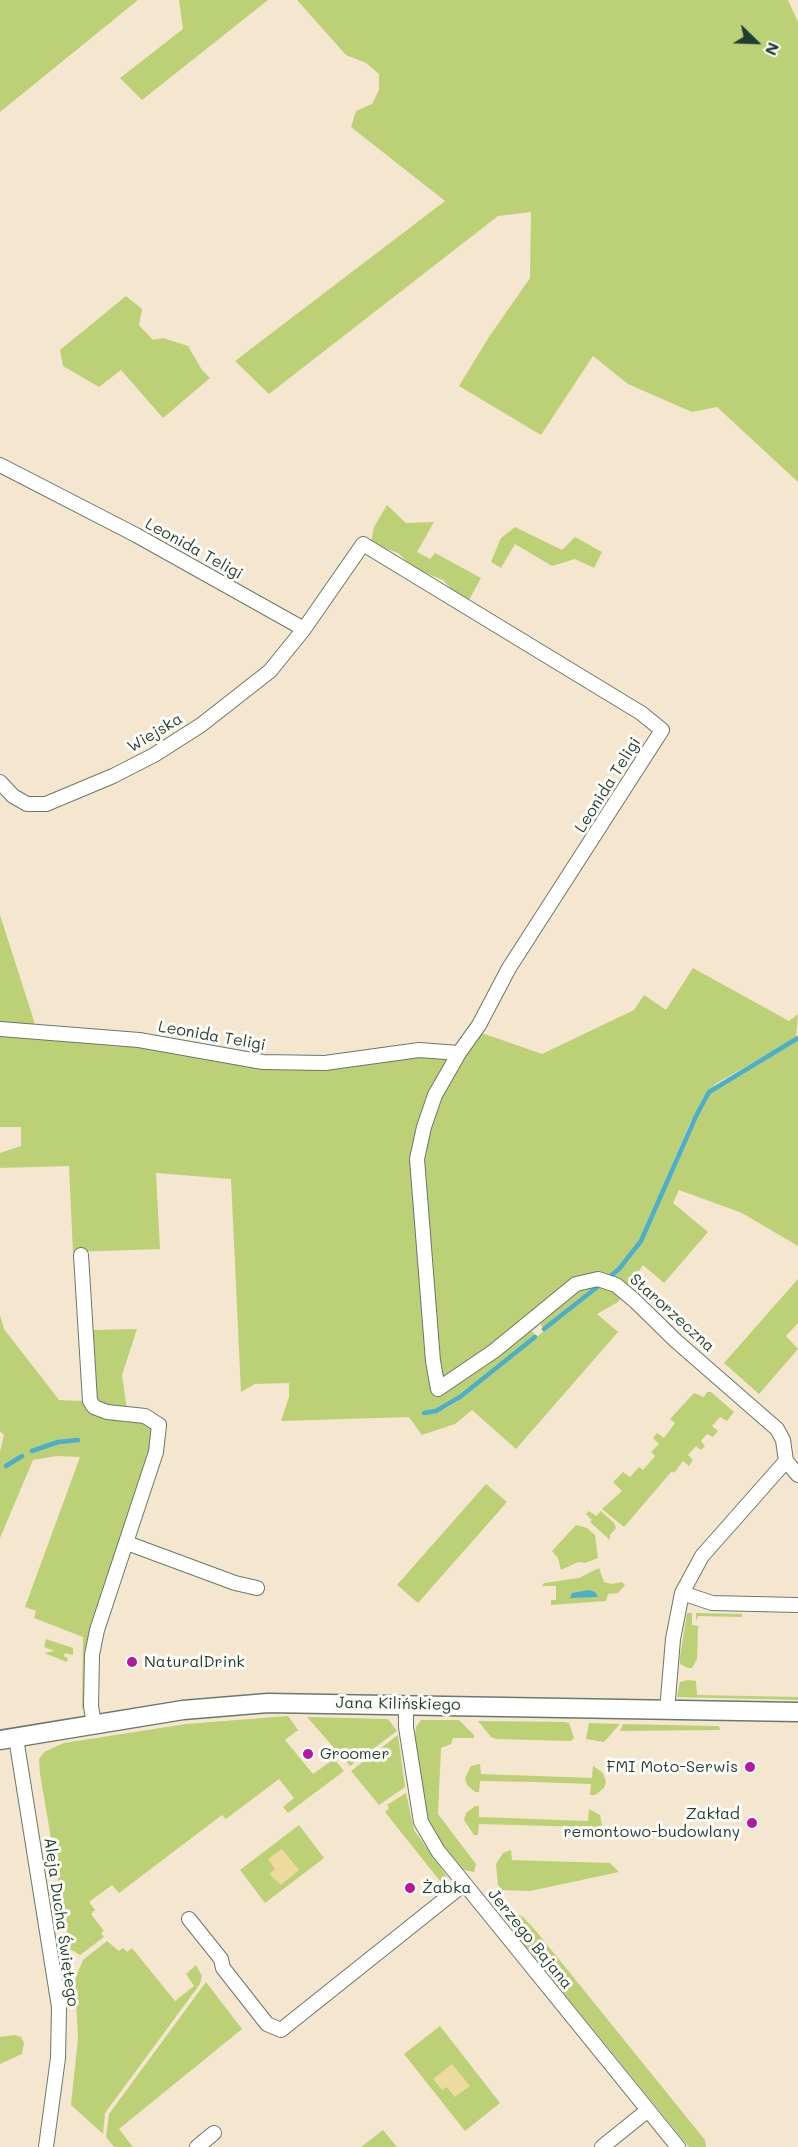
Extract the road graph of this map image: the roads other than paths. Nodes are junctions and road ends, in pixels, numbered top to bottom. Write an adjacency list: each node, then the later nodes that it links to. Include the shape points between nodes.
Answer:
1 (0, 465): 2 (street, Leonida Teligi, via 136,535)
2 (304, 630): 3 (street, Wiejska, via 270,671 201,725 113,776 46,804 27,804); 5 (street, Leonida Teligi, via 363,544 641,713 662,730)
3 (0, 782)
4 (0, 1029): 5 (street, Leonida Teligi, via 139,1040 263,1062 325,1063 418,1050)
5 (459, 1053): 7 (street, Starorzeczna, via 435,1095 417,1159 438,1389 494,1352 576,1284 598,1279 616,1285 634,1299 777,1429)
6 (81, 1255): 9 (street, via 90,1401 94,1407 145,1416 159,1425 156,1452)
7 (786, 1461): 8 (street); 11 (street, via 702,1556)
8 (798, 1475)
9 (127, 1543): 10 (street); 16 (street, via 92,1655)
10 (257, 1588)
11 (682, 1593): 12 (street, via 712,1603); 14 (street, via 673,1639)
12 (798, 1605)
13 (406, 1704): 14 (street, Jana Kilińskiego); 16 (street, Jana Kilińskiego, via 224,1705); 18 (street, Jerzego Bajana, via 421,1822)
14 (668, 1711): 15 (street, Jana Kilińskiego)
15 (798, 1712)
16 (94, 1725): 17 (street, Jana Kilińskiego)
17 (8, 1739): 22 (street, Aleja Ducha Świętego, via 58,2007 58,2058)
18 (464, 1884): 19 (street, via 281,2030 267,2024 222,1968 221,1959); 20 (street, Jerzego Bajana)
19 (189, 1918)
20 (648, 2110): 24 (street); 25 (street, Jerzego Bajana)
21 (214, 2133): 23 (street)
22 (46, 2147)
23 (197, 2147)
24 (602, 2147)
25 (678, 2147)

